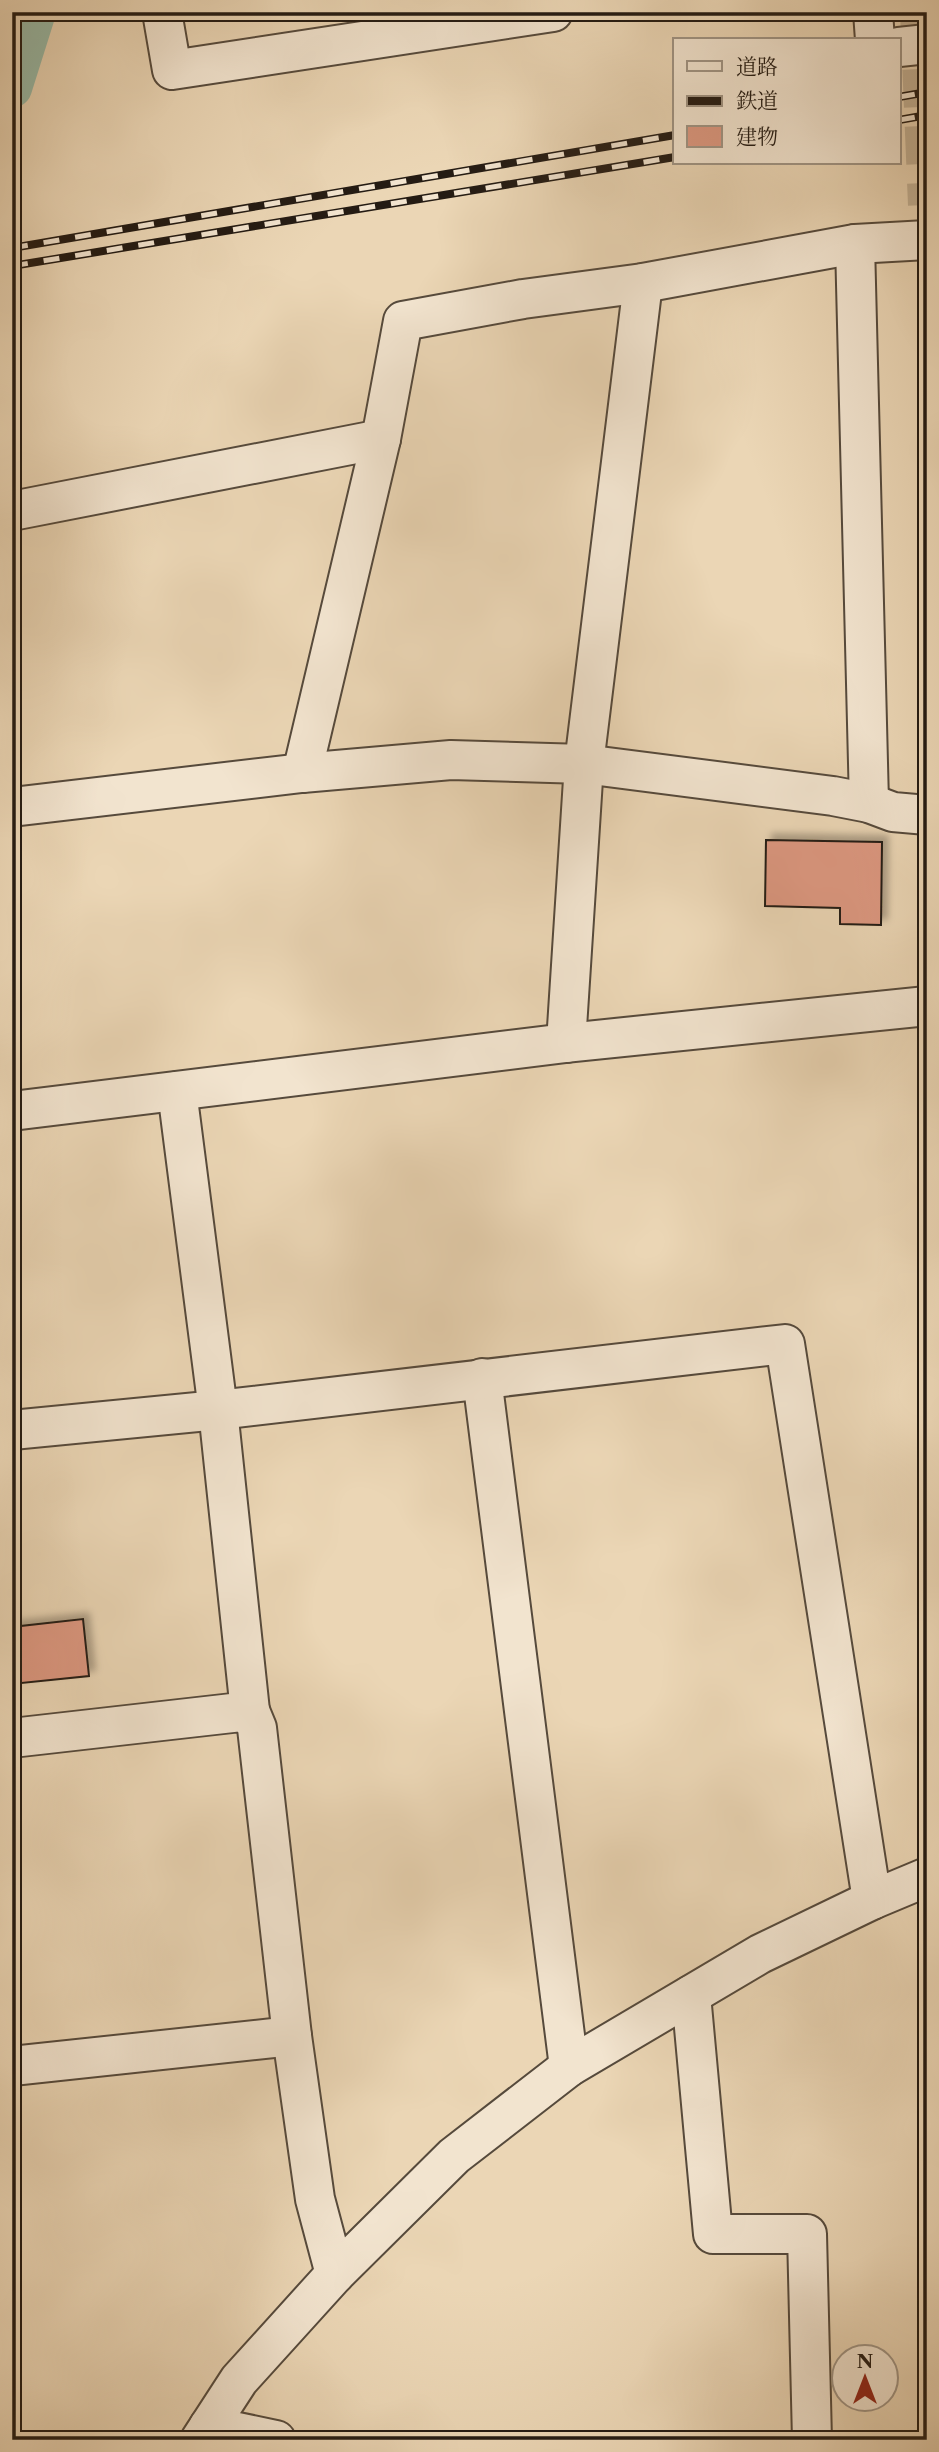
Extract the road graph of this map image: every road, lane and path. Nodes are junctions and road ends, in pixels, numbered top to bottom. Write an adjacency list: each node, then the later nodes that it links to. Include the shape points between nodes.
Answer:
1 (162, 12): 3 (street, via 172,70)
2 (873, 12): 4 (street)
3 (532, 14)
4 (875, 38)
5 (927, 44): 6 (street)
6 (900, 47)
7 (927, 240): 8 (street)
8 (855, 244): 9 (street); 14 (street)
9 (643, 282): 10 (street, via 403,321); 12 (street)
10 (381, 439): 11 (street); 13 (street)
11 (12, 511)
12 (584, 764): 13 (street, via 451,760); 14 (street); 18 (street)
13 (302, 773): 15 (street)
14 (869, 803): 16 (street, via 893,812)
15 (12, 807)
16 (927, 815)
17 (927, 1006): 18 (street)
18 (566, 1044): 19 (street)
19 (177, 1091): 20 (street); 22 (street)
20 (12, 1111)
21 (482, 1378): 22 (street); 27 (street, via 785,1344); 31 (street)
22 (218, 1410): 23 (street); 24 (street)
23 (12, 1430)
24 (250, 1711): 25 (street); 29 (street, via 257,1728)
25 (12, 1738)
26 (927, 1877): 27 (street)
27 (872, 1900): 28 (street, via 760,1954)
28 (691, 1995): 31 (street); 35 (street, via 713,2234 807,2234)
29 (292, 2036): 30 (street); 32 (street, via 315,2199)
30 (12, 2066)
31 (569, 2067): 32 (street, via 454,2156)
32 (335, 2274): 33 (street, via 239,2380)
33 (205, 2433): 34 (street)
34 (276, 2440)
35 (812, 2440)

